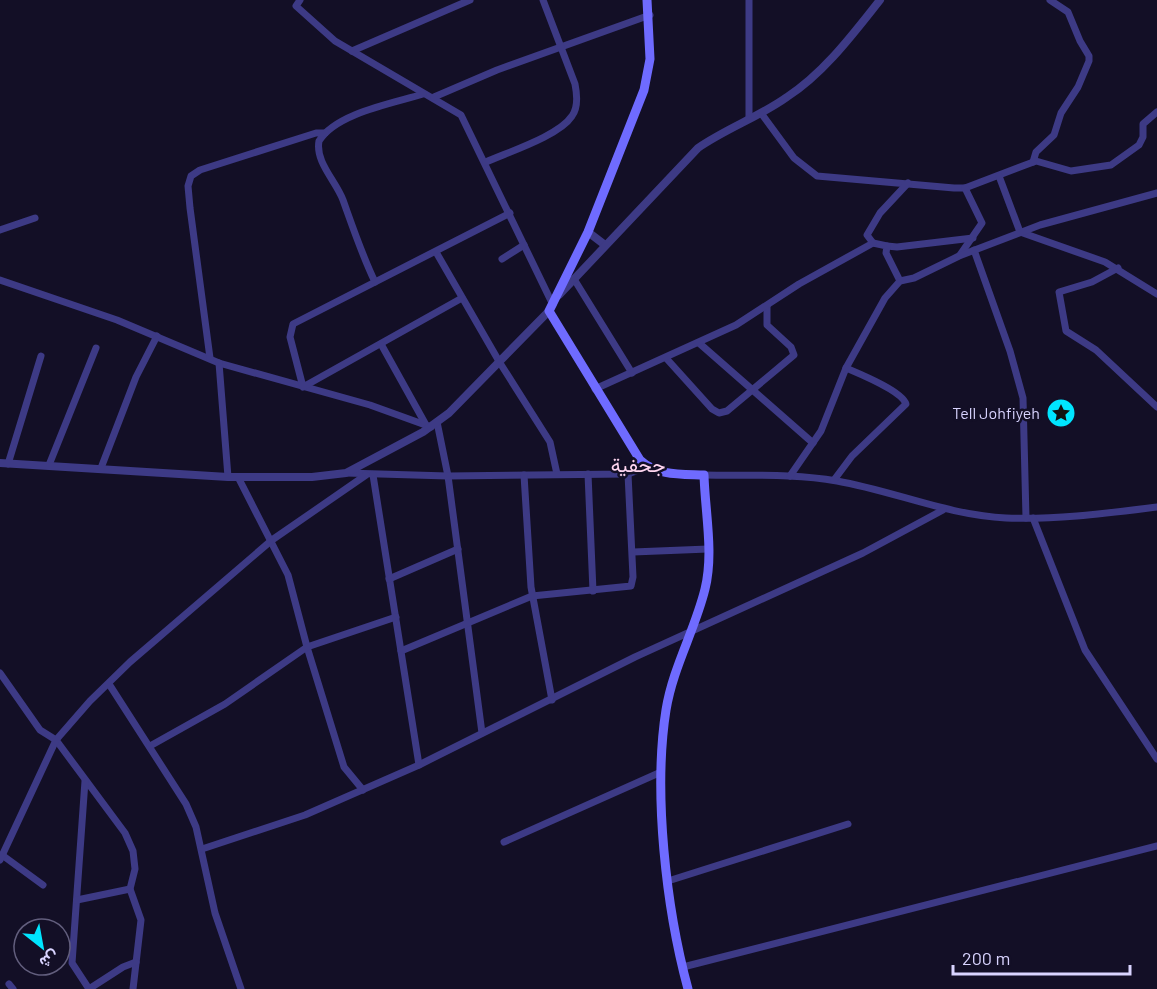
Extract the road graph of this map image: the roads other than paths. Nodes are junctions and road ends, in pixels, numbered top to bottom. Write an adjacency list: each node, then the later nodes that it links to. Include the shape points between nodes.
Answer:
1 (300, 0): 10 (street, via 295,5 311,22)
2 (470, 0): 10 (street)
3 (543, 0): 9 (street)
4 (647, 0): 8 (main road)
5 (748, 0): 15 (street)
6 (880, 0): 13 (street, via 813,76)
7 (1050, 0): 18 (street, via 1068,12 1089,61 1061,113 1054,135 1036,152)
8 (650, 15): 9 (street); 26 (main road, via 650,59 644,90)
9 (561, 47): 12 (street); 17 (street, via 577,92 571,117 556,130)
10 (352, 51): 11 (street)
11 (423, 94): 12 (street); 16 (street, via 346,118)
12 (434, 97): 17 (street, via 461,115)
13 (761, 112): 15 (street); 20 (street, via 783,146 812,174)
14 (1157, 112): 18 (street, via 1143,124 1139,145 1111,165 1075,172)
15 (749, 118): 31 (street, via 698,148)
16 (325, 133): 41 (street, via 319,141 320,156); 52 (street, via 294,139 191,176 190,208)
17 (486, 162): 23 (street)
18 (1033, 162): 19 (street)
19 (999, 176): 21 (street); 27 (street)
20 (908, 183): 21 (street); 29 (street, via 880,213 868,233)
21 (965, 188): 28 (street, via 982,223)
22 (1157, 193): 27 (street)
23 (510, 213): 30 (street); 34 (street)
24 (35, 218): 25 (street)
25 (0, 230)
26 (588, 232): 31 (street); 43 (main road)
27 (1020, 232): 33 (street); 37 (street)
28 (973, 238): 32 (street); 35 (street)
29 (873, 243): 32 (street); 45 (street)
30 (524, 245): 36 (street); 46 (street)
31 (605, 245): 38 (street)
32 (887, 246): 40 (street, via 886,253)
33 (974, 250): 35 (street); 82 (street, via 1023,398)
34 (436, 252): 41 (street); 44 (street)
35 (959, 256): 40 (street)
36 (502, 259)
37 (1118, 268): 42 (street); 61 (street, via 1092,282 1059,292 1064,325)
38 (574, 279): 43 (street); 57 (street)
39 (0, 280): 47 (street)
40 (900, 281): 56 (street, via 885,298)
41 (375, 282): 58 (street, via 291,326 290,337)
42 (1157, 294)
43 (558, 295): 46 (main road)
44 (462, 298): 49 (street); 55 (street)
45 (767, 306): 48 (street); 60 (street, via 767,325 791,347 794,355)
46 (551, 308): 55 (street); 59 (main road)
47 (157, 336): 52 (street); 67 (street)
48 (699, 343): 53 (street); 60 (street)
49 (381, 344): 58 (street); 62 (street)
50 (96, 348): 65 (street)
51 (41, 356): 64 (street)
52 (210, 358): 54 (street)
53 (666, 358): 57 (street); 60 (street, via 718,413)
54 (219, 363): 58 (street); 77 (street)
55 (500, 363): 62 (street); 69 (street, via 550,442)
56 (846, 368): 63 (street, via 828,418); 79 (street, via 888,388 905,399 906,404 852,456)
57 (632, 373): 59 (street)
58 (303, 387): 62 (street)
59 (595, 389): 66 (main road)
60 (754, 391): 63 (street)
61 (1157, 407)
62 (431, 425): 68 (street); 75 (street)
63 (813, 443): 76 (street)
64 (4, 463): 65 (street)
65 (50, 465): 67 (street)
66 (647, 467): 71 (street); 74 (main road)
67 (101, 468): 77 (street)
68 (346, 473): 72 (street); 78 (street)
69 (556, 474): 70 (street); 73 (street)
70 (588, 474): 71 (street); 88 (street)
71 (628, 474): 86 (street)
72 (369, 475): 75 (street); 83 (street); 87 (street)
73 (524, 475): 75 (street); 89 (street)
74 (704, 475): 76 (street); 85 (main road)
75 (448, 476): 84 (street)
76 (790, 476): 79 (street)
77 (228, 477): 78 (street)
78 (238, 477): 83 (street)
79 (834, 480): 81 (street)
80 (1157, 507): 82 (street)
81 (943, 510): 82 (street); 92 (street, via 754,606)
82 (1030, 518): 101 (street, via 1085,650)
83 (272, 540): 93 (street, via 291,583); 96 (street)
84 (458, 549): 87 (street); 91 (street)
85 (708, 549): 86 (street); 92 (main road, via 705,588)
86 (633, 552): 88 (street, via 631,586)
87 (389, 579): 90 (street)
88 (593, 591): 89 (street)
89 (532, 596): 91 (street); 97 (street)
90 (396, 617): 93 (street); 94 (street)
91 (468, 622): 94 (street); 98 (street)
92 (691, 632): 97 (street); 103 (main road, via 669,696)
93 (307, 647): 100 (street, via 225,704); 105 (street, via 344,768)
94 (401, 651): 102 (street)
95 (0, 673): 99 (street, via 40,730)
96 (109, 684): 99 (street); 100 (street)
97 (552, 700): 98 (street)
98 (482, 733): 102 (street)
99 (56, 740): 104 (street); 110 (street)
100 (150, 746): 109 (street, via 186,804)
101 (1157, 759)
102 (419, 765): 105 (street)
103 (661, 772): 107 (street); 111 (main road)
104 (85, 781): 113 (street, via 130,841 135,869); 114 (street)
105 (363, 790): 109 (street, via 305,815)
106 (848, 824): 111 (street)
107 (504, 842)
108 (1157, 846): 116 (street)
109 (202, 849): 119 (street, via 215,913)
110 (1, 857): 112 (street)
111 (668, 881): 116 (main road)
112 (43, 885)
113 (130, 889): 114 (street); 115 (street, via 141,920)
114 (77, 900): 117 (street, via 72,963)
115 (136, 962): 117 (street); 118 (street)
116 (683, 967): 120 (main road)
117 (89, 989)
118 (133, 989)
119 (241, 989)
120 (688, 989)

